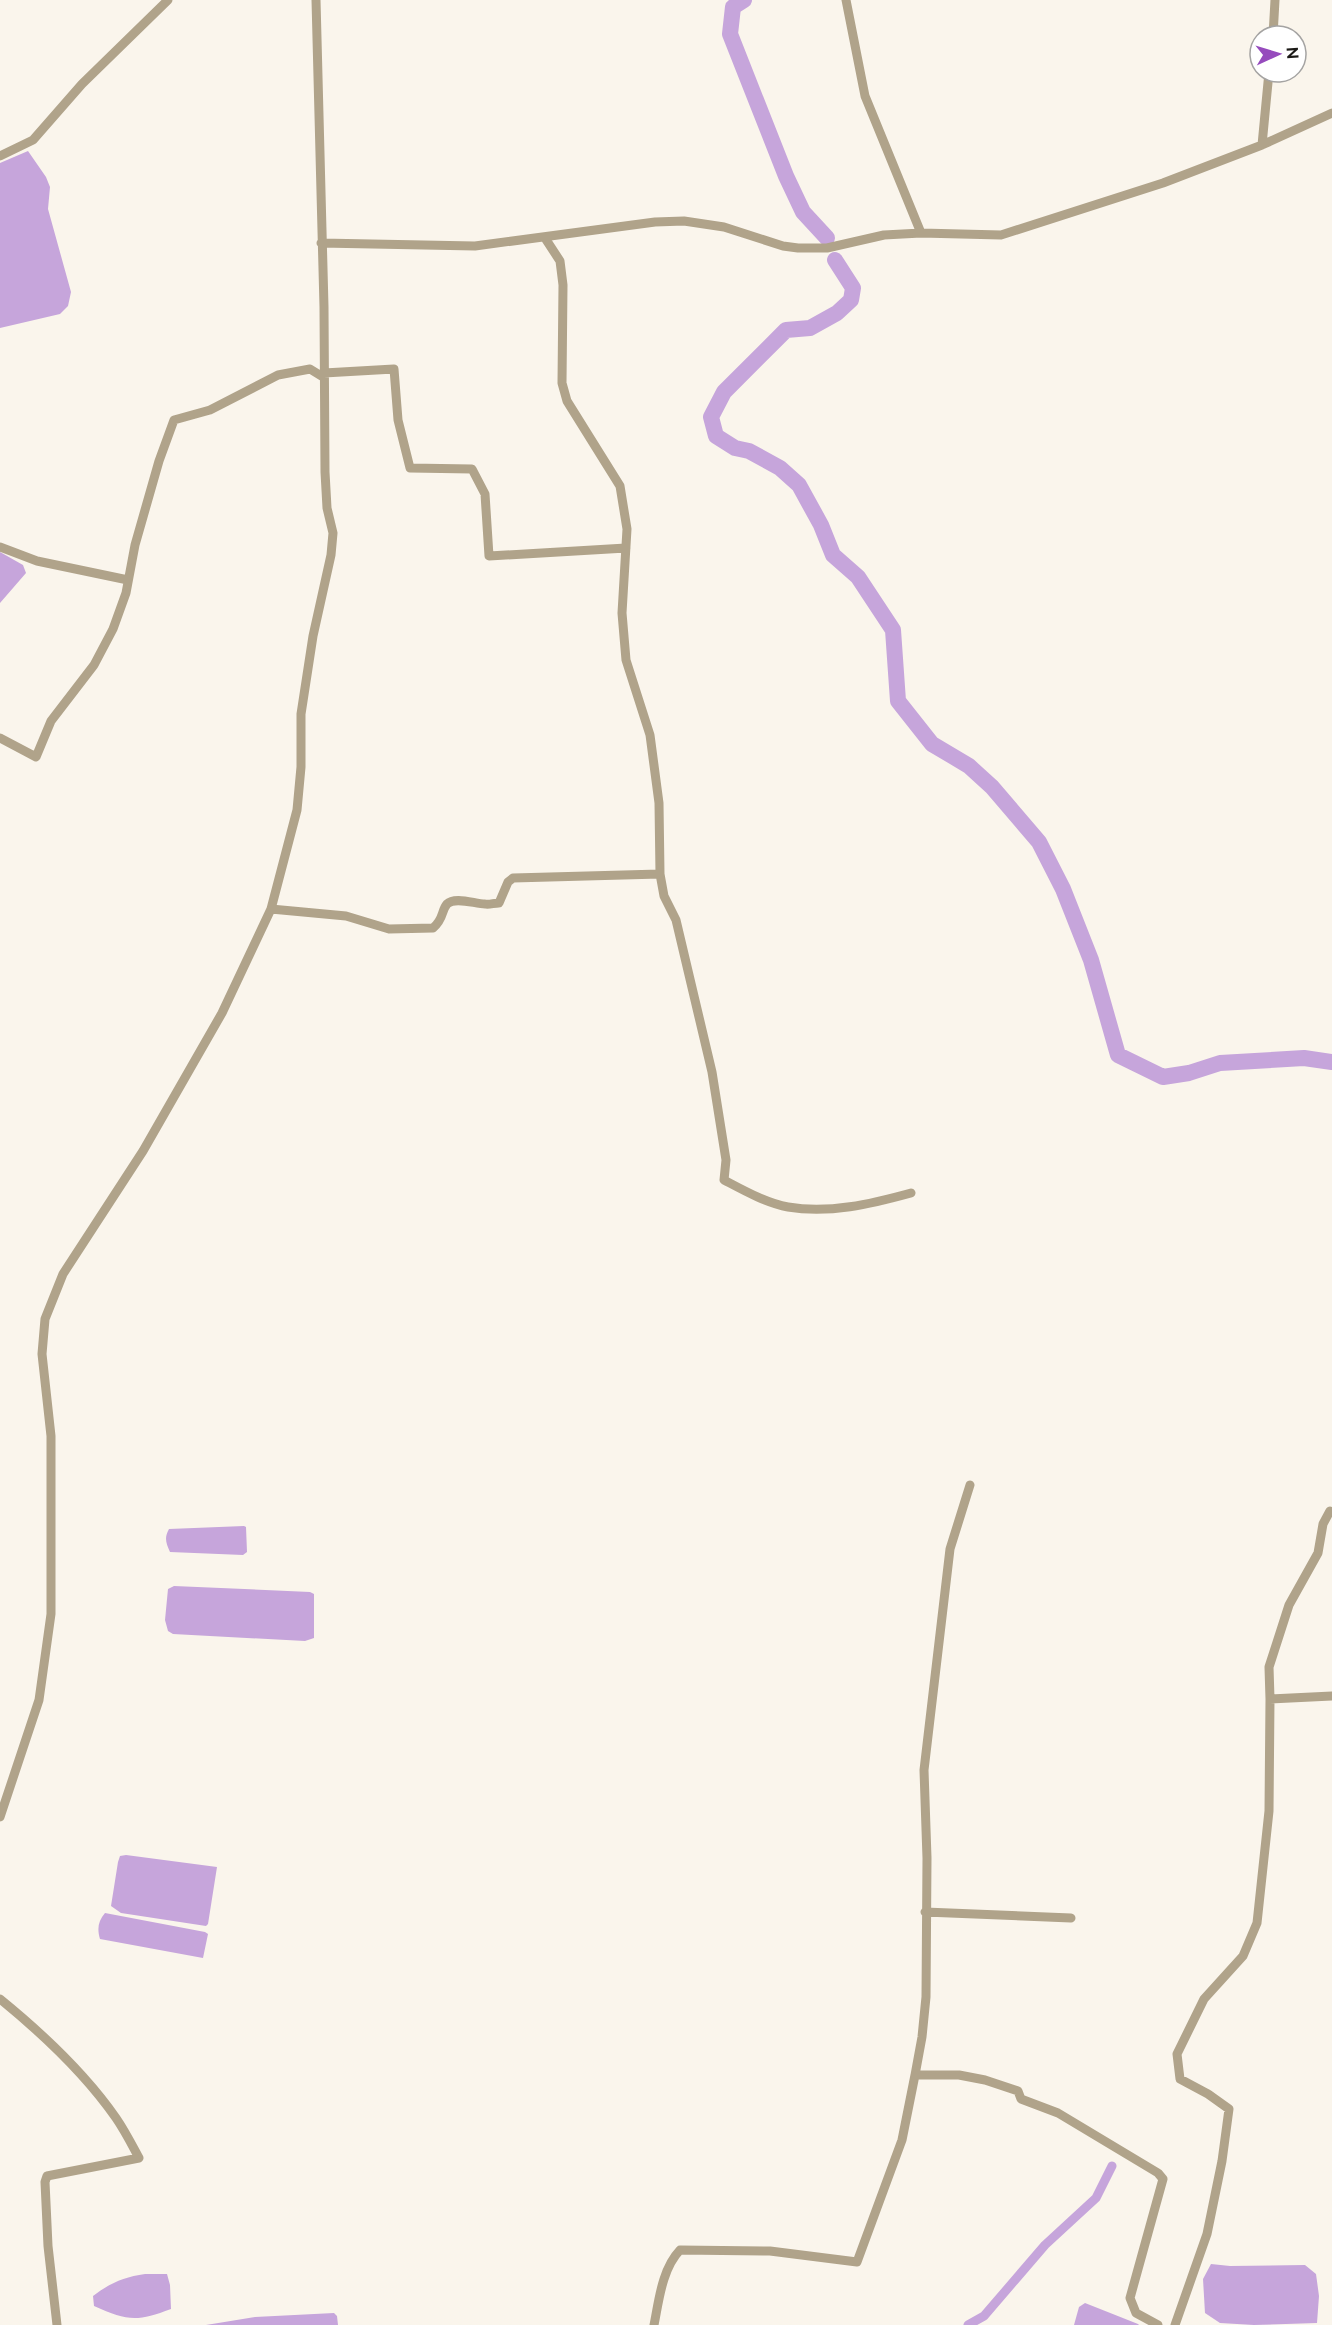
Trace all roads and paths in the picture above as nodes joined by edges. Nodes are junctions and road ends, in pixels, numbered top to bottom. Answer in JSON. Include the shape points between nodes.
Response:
{"nodes":[{"id":1,"x":168,"y":0,"type":"edge"},
{"id":2,"x":316,"y":0,"type":"edge"},
{"id":3,"x":846,"y":0,"type":"edge"},
{"id":4,"x":1275,"y":0,"type":"edge"},
{"id":5,"x":1274,"y":24,"type":"edge"},
{"id":6,"x":1268,"y":84,"type":"edge"},
{"id":7,"x":1332,"y":113,"type":"edge"},
{"id":8,"x":1262,"y":145,"type":"junction"},
{"id":9,"x":0,"y":156,"type":"edge"},
{"id":10,"x":921,"y":233,"type":"junction"},
{"id":11,"x":545,"y":238,"type":"junction"},
{"id":12,"x":321,"y":243,"type":"junction"},
{"id":13,"x":324,"y":375,"type":"junction"},
{"id":14,"x":0,"y":547,"type":"edge"},
{"id":15,"x":626,"y":548,"type":"junction"},
{"id":16,"x":128,"y":580,"type":"junction"},
{"id":17,"x":0,"y":738,"type":"edge"},
{"id":18,"x":660,"y":874,"type":"junction"},
{"id":19,"x":271,"y":909,"type":"junction"},
{"id":20,"x":910,"y":1193,"type":"dead end"},
{"id":21,"x":970,"y":1485,"type":"dead end"},
{"id":22,"x":1330,"y":1511,"type":"dead end"},
{"id":23,"x":1332,"y":1696,"type":"edge"},
{"id":24,"x":1270,"y":1699,"type":"junction"},
{"id":25,"x":0,"y":1817,"type":"edge"},
{"id":26,"x":925,"y":1912,"type":"junction"},
{"id":27,"x":1071,"y":1918,"type":"dead end"},
{"id":28,"x":0,"y":1999,"type":"edge"},
{"id":29,"x":915,"y":2075,"type":"junction"},
{"id":30,"x":57,"y":2325,"type":"edge"},
{"id":31,"x":654,"y":2325,"type":"edge"},
{"id":32,"x":1158,"y":2325,"type":"edge"},
{"id":33,"x":1175,"y":2325,"type":"edge"}],
"edges":[{"from":1,"to":9,"type":"street","via":[[82,84],[33,140]]},
{"from":2,"to":12,"type":"street"},
{"from":3,"to":10,"type":"street","via":[[865,96]]},
{"from":4,"to":5,"type":"street"},
{"from":6,"to":8,"type":"street"},
{"from":7,"to":8,"type":"street"},
{"from":8,"to":10,"type":"street","via":[[1163,183],[1000,235]]},
{"from":10,"to":11,"type":"street","via":[[884,235],[827,248],[798,248],[724,227],[684,221]]},
{"from":11,"to":12,"type":"street","via":[[475,246]]},
{"from":11,"to":15,"type":"street","via":[[560,261],[563,285],[562,383],[567,402],[620,486]]},
{"from":12,"to":13,"type":"street"},
{"from":13,"to":15,"type":"street","via":[[394,369],[398,420],[410,468],[472,469],[485,494],[489,556]]},
{"from":13,"to":16,"type":"street","via":[[310,369],[278,375],[210,410],[174,420],[153,482]]},
{"from":13,"to":19,"type":"street","via":[[331,555],[301,714],[297,810]]},
{"from":14,"to":16,"type":"street","via":[[37,561]]},
{"from":15,"to":18,"type":"street","via":[[622,631],[626,660],[650,735],[659,803]]},
{"from":16,"to":17,"type":"street","via":[[113,629],[94,665],[51,721],[36,757]]},
{"from":18,"to":19,"type":"street","via":[[513,878],[499,903],[449,902],[441,921],[433,928],[389,929],[346,916]]},
{"from":18,"to":20,"type":"street","via":[[664,896],[676,920],[712,1072],[726,1160],[724,1180],[786,1207],[809,1209],[865,1205]]},
{"from":19,"to":25,"type":"street","via":[[222,1013],[142,1151],[63,1274],[45,1319],[42,1354],[51,1436],[51,1614],[39,1700]]},
{"from":21,"to":26,"type":"street","via":[[950,1549],[924,1770]]},
{"from":22,"to":24,"type":"street","via":[[1323,1524],[1318,1553],[1289,1605],[1269,1667]]},
{"from":23,"to":24,"type":"street"},
{"from":24,"to":33,"type":"street","via":[[1269,1811],[1257,1923],[1243,1956],[1204,2000],[1177,2054],[1180,2079],[1228,2109],[1207,2234]]},
{"from":26,"to":27,"type":"street"},
{"from":26,"to":29,"type":"street","via":[[926,1997]]},
{"from":28,"to":30,"type":"street","via":[[45,2036],[80,2074],[116,2118],[139,2158],[47,2176],[48,2246]]},
{"from":29,"to":31,"type":"street","via":[[902,2140],[857,2262],[770,2251],[680,2250],[672,2259],[663,2284]]},
{"from":29,"to":32,"type":"street","via":[[975,2078],[1058,2113],[1158,2173],[1163,2179],[1130,2298],[1136,2313]]}]}
